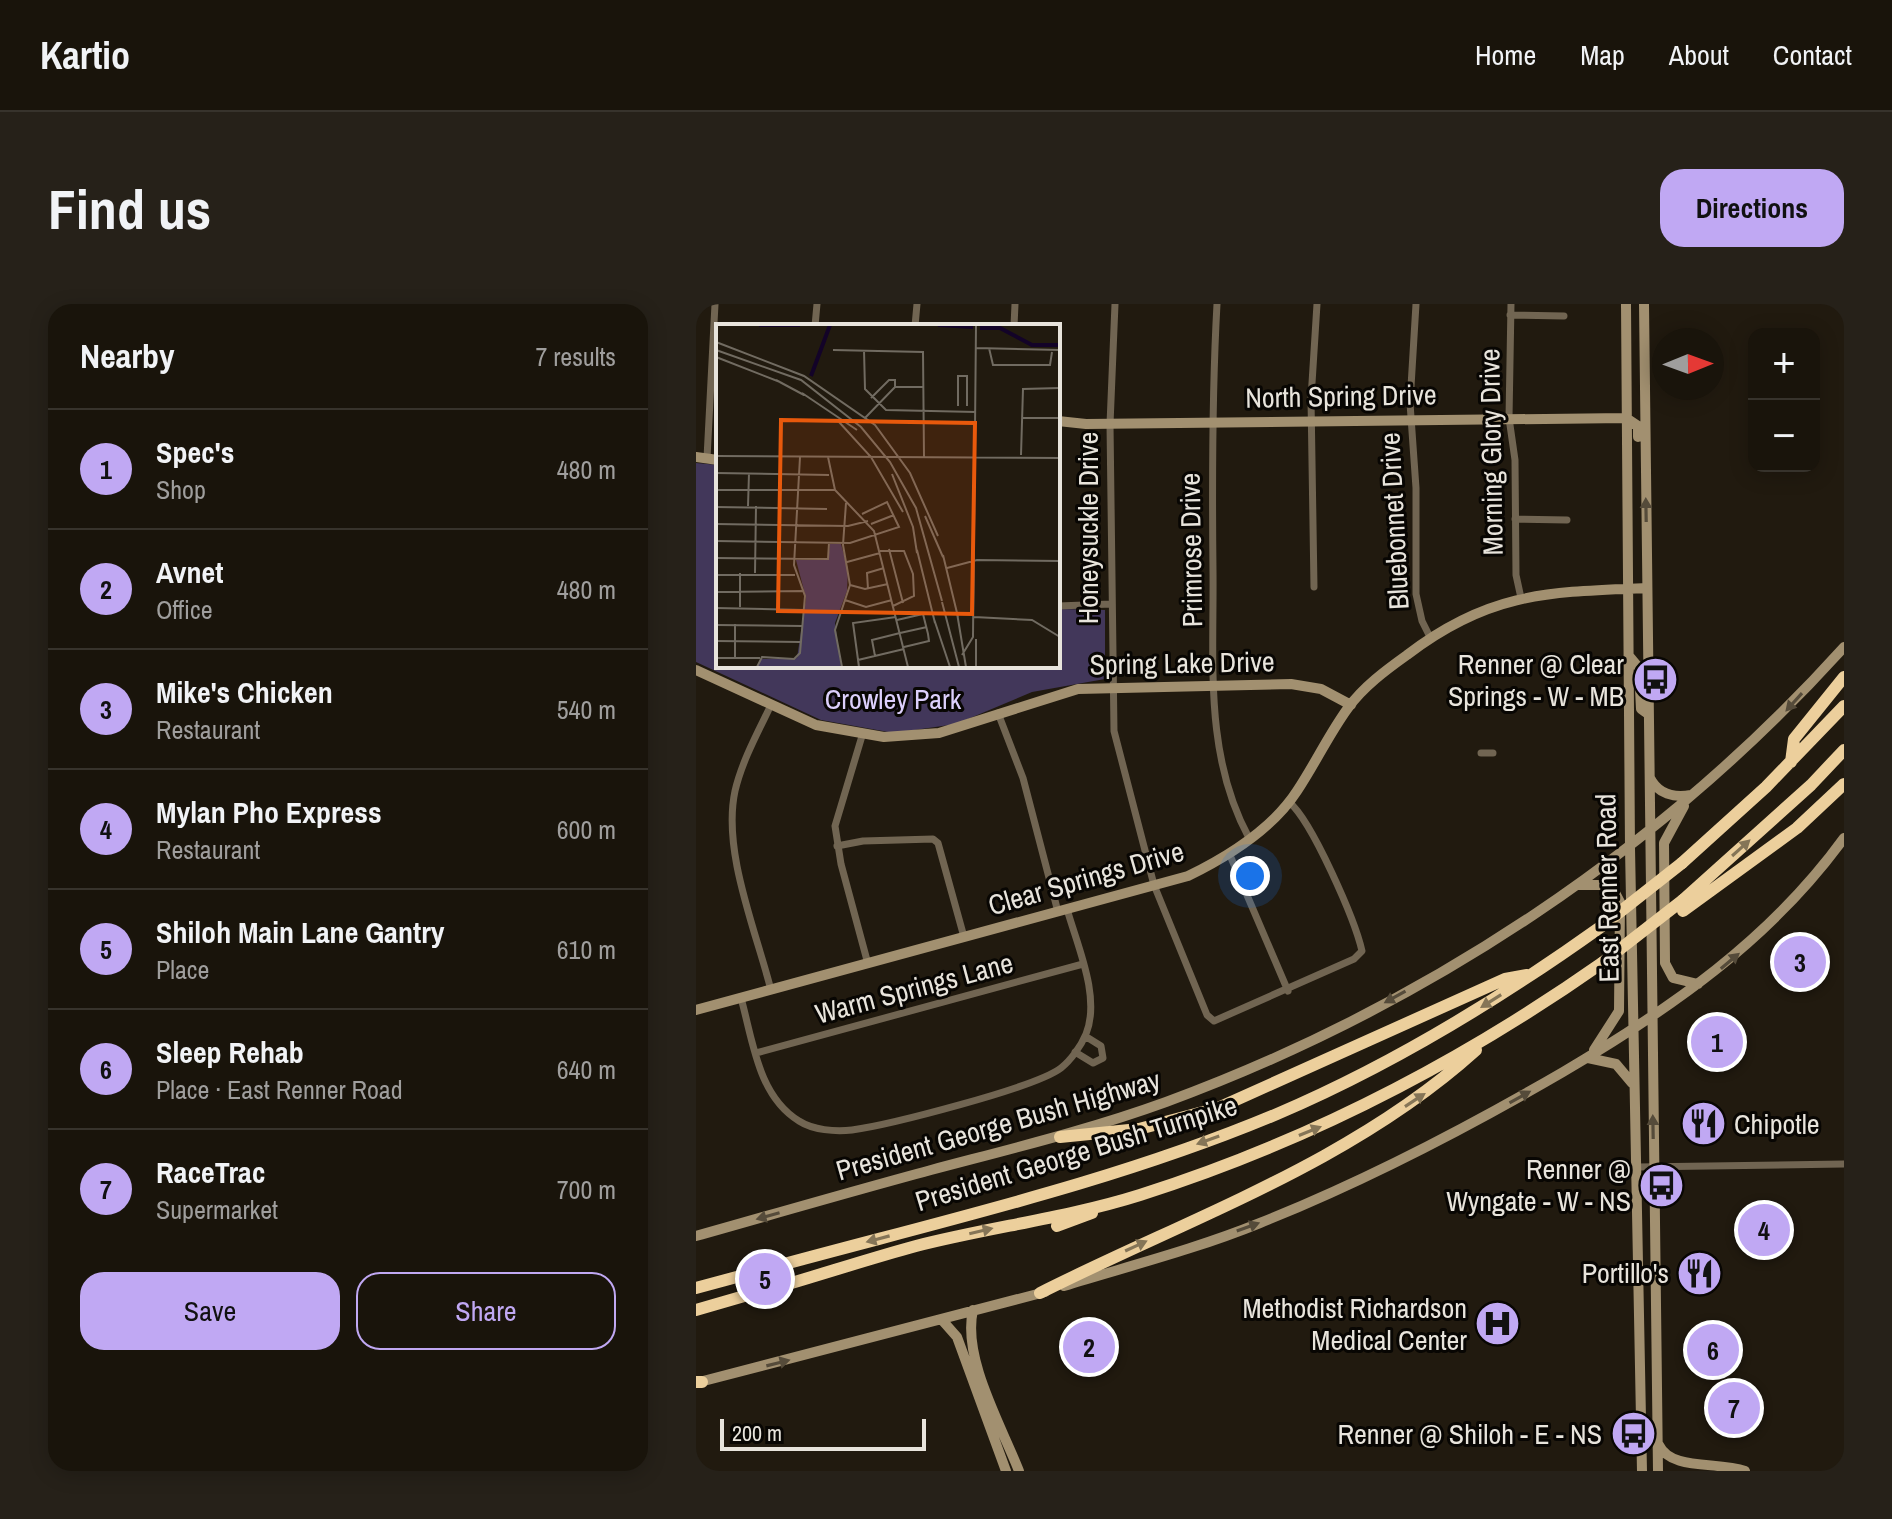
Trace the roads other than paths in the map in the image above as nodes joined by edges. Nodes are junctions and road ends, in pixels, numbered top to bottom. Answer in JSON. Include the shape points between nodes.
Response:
{"nodes":[{"id":1,"x":715,"y":304,"type":"edge"},
{"id":2,"x":817,"y":304,"type":"edge"},
{"id":3,"x":917,"y":304,"type":"edge"},
{"id":4,"x":1015,"y":304,"type":"edge"},
{"id":5,"x":1115,"y":304,"type":"edge"},
{"id":6,"x":1217,"y":304,"type":"edge"},
{"id":7,"x":1317,"y":304,"type":"edge"},
{"id":8,"x":1416,"y":304,"type":"edge"},
{"id":9,"x":1511,"y":304,"type":"edge"},
{"id":10,"x":1626,"y":304,"type":"edge"},
{"id":11,"x":1644,"y":304,"type":"edge"},
{"id":12,"x":1510,"y":315,"type":"junction"},
{"id":13,"x":1564,"y":316,"type":"dead end"},
{"id":14,"x":815,"y":324,"type":"edge"},
{"id":15,"x":915,"y":324,"type":"edge"},
{"id":16,"x":1014,"y":324,"type":"edge"},
{"id":17,"x":1644,"y":333,"type":"junction"},
{"id":18,"x":1626,"y":334,"type":"junction"},
{"id":19,"x":1645,"y":403,"type":"junction"},
{"id":20,"x":1509,"y":418,"type":"junction"},
{"id":21,"x":1626,"y":418,"type":"junction"},
{"id":22,"x":1410,"y":419,"type":"junction"},
{"id":23,"x":1311,"y":420,"type":"junction"},
{"id":24,"x":1060,"y":421,"type":"edge"},
{"id":25,"x":1212,"y":422,"type":"junction"},
{"id":26,"x":1110,"y":424,"type":"junction"},
{"id":27,"x":707,"y":459,"type":"edge"},
{"id":28,"x":1646,"y":464,"type":"junction"},
{"id":29,"x":1515,"y":519,"type":"junction"},
{"id":30,"x":1567,"y":520,"type":"dead end"},
{"id":31,"x":1314,"y":587,"type":"dead end"},
{"id":32,"x":1647,"y":588,"type":"junction"},
{"id":33,"x":1628,"y":589,"type":"junction"},
{"id":34,"x":1521,"y":598,"type":"junction"},
{"id":35,"x":1111,"y":604,"type":"junction"},
{"id":36,"x":1060,"y":606,"type":"edge"},
{"id":37,"x":1430,"y":637,"type":"junction"},
{"id":38,"x":1844,"y":647,"type":"edge"},
{"id":39,"x":1629,"y":656,"type":"junction"},
{"id":40,"x":696,"y":670,"type":"edge"},
{"id":41,"x":1844,"y":677,"type":"edge"},
{"id":42,"x":1111,"y":685,"type":"junction"},
{"id":43,"x":1213,"y":685,"type":"junction"},
{"id":44,"x":771,"y":705,"type":"junction"},
{"id":45,"x":1351,"y":705,"type":"junction"},
{"id":46,"x":1844,"y":706,"type":"edge"},
{"id":47,"x":998,"y":713,"type":"junction"},
{"id":48,"x":1648,"y":714,"type":"junction"},
{"id":49,"x":862,"y":736,"type":"junction"},
{"id":50,"x":1844,"y":750,"type":"edge"},
{"id":51,"x":1481,"y":753,"type":"dead end"},
{"id":52,"x":1493,"y":753,"type":"dead end"},
{"id":53,"x":1791,"y":762,"type":"junction"},
{"id":54,"x":1649,"y":774,"type":"junction"},
{"id":55,"x":1844,"y":784,"type":"edge"},
{"id":56,"x":1692,"y":795,"type":"junction"},
{"id":57,"x":1289,"y":802,"type":"junction"},
{"id":58,"x":1649,"y":831,"type":"junction"},
{"id":59,"x":1249,"y":838,"type":"junction"},
{"id":60,"x":1844,"y":838,"type":"edge"},
{"id":61,"x":837,"y":846,"type":"junction"},
{"id":62,"x":1630,"y":848,"type":"junction"},
{"id":63,"x":1229,"y":853,"type":"junction"},
{"id":64,"x":1154,"y":885,"type":"junction"},
{"id":65,"x":1577,"y":886,"type":"junction"},
{"id":66,"x":1683,"y":906,"type":"junction"},
{"id":67,"x":1062,"y":910,"type":"junction"},
{"id":68,"x":964,"y":937,"type":"junction"},
{"id":69,"x":868,"y":964,"type":"junction"},
{"id":70,"x":1083,"y":964,"type":"junction"},
{"id":71,"x":1534,"y":973,"type":"junction"},
{"id":72,"x":1698,"y":984,"type":"junction"},
{"id":73,"x":771,"y":990,"type":"junction"},
{"id":74,"x":1288,"y":991,"type":"junction"},
{"id":75,"x":741,"y":998,"type":"junction"},
{"id":76,"x":696,"y":1010,"type":"edge"},
{"id":77,"x":1652,"y":1015,"type":"junction"},
{"id":78,"x":1633,"y":1029,"type":"junction"},
{"id":79,"x":1492,"y":1035,"type":"junction"},
{"id":80,"x":1085,"y":1036,"type":"junction"},
{"id":81,"x":1075,"y":1052,"type":"junction"},
{"id":82,"x":756,"y":1053,"type":"junction"},
{"id":83,"x":1588,"y":1058,"type":"junction"},
{"id":84,"x":1634,"y":1088,"type":"junction"},
{"id":85,"x":1060,"y":1137,"type":"junction"},
{"id":86,"x":1844,"y":1164,"type":"edge"},
{"id":87,"x":1637,"y":1167,"type":"junction"},
{"id":88,"x":1654,"y":1167,"type":"junction"},
{"id":89,"x":1137,"y":1196,"type":"junction"},
{"id":90,"x":1057,"y":1226,"type":"dead end"},
{"id":91,"x":696,"y":1236,"type":"edge"},
{"id":92,"x":696,"y":1288,"type":"edge"},
{"id":93,"x":1639,"y":1288,"type":"junction"},
{"id":94,"x":1040,"y":1293,"type":"junction"},
{"id":95,"x":1656,"y":1305,"type":"junction"},
{"id":96,"x":696,"y":1310,"type":"edge"},
{"id":97,"x":973,"y":1310,"type":"junction"},
{"id":98,"x":942,"y":1320,"type":"junction"},
{"id":99,"x":1640,"y":1340,"type":"junction"},
{"id":100,"x":1656,"y":1353,"type":"junction"},
{"id":101,"x":698,"y":1382,"type":"edge"},
{"id":102,"x":981,"y":1389,"type":"junction"},
{"id":103,"x":1658,"y":1440,"type":"junction"},
{"id":104,"x":1006,"y":1471,"type":"edge"},
{"id":105,"x":1019,"y":1471,"type":"edge"},
{"id":106,"x":1642,"y":1471,"type":"edge"},
{"id":107,"x":1658,"y":1471,"type":"edge"},
{"id":108,"x":1745,"y":1471,"type":"edge"}],
"edges":[{"from":1,"to":27,"type":"street"},
{"from":2,"to":14,"type":"street"},
{"from":3,"to":15,"type":"street"},
{"from":4,"to":16,"type":"street"},
{"from":5,"to":26,"type":"street","name":"Honeysuckle Drive"},
{"from":6,"to":25,"type":"street","name":"Primrose Drive"},
{"from":7,"to":23,"type":"street"},
{"from":8,"to":22,"type":"street","name":"Bluebonnet Drive"},
{"from":9,"to":12,"type":"street","name":"Morning Glory Drive"},
{"from":10,"to":18,"type":"main road","name":"East Renner Road"},
{"from":11,"to":17,"type":"main road","name":"East Renner Road"},
{"from":12,"to":13,"type":"street"},
{"from":12,"to":20,"type":"street","name":"Morning Glory Drive"},
{"from":17,"to":18,"type":"main road"},
{"from":17,"to":19,"type":"main road","name":"East Renner Road"},
{"from":18,"to":21,"type":"main road","name":"East Renner Road"},
{"from":19,"to":21,"type":"main road"},
{"from":19,"to":28,"type":"main road","name":"East Renner Road"},
{"from":20,"to":21,"type":"main road","name":"North Spring Drive"},
{"from":20,"to":22,"type":"main road","name":"North Spring Drive"},
{"from":20,"to":29,"type":"street","name":"Morning Glory Drive"},
{"from":21,"to":28,"type":"main road","via":[[1638,426],[1638,452]]},
{"from":21,"to":33,"type":"main road","name":"East Renner Road"},
{"from":22,"to":23,"type":"main road","name":"North Spring Drive"},
{"from":22,"to":37,"type":"street","name":"Bluebonnet Drive","via":[[1416,594]]},
{"from":23,"to":25,"type":"main road","name":"North Spring Drive"},
{"from":23,"to":31,"type":"street"},
{"from":24,"to":26,"type":"main road","name":"North Spring Drive"},
{"from":25,"to":26,"type":"main road","name":"North Spring Drive"},
{"from":25,"to":43,"type":"street","name":"Primrose Drive"},
{"from":26,"to":35,"type":"street","name":"Honeysuckle Drive"},
{"from":32,"to":28,"type":"main road","name":"East Renner Road","one_way":true},
{"from":29,"to":30,"type":"street"},
{"from":29,"to":34,"type":"street","name":"Morning Glory Drive"},
{"from":32,"to":33,"type":"main road","name":"Clear Springs Drive"},
{"from":32,"to":48,"type":"main road","name":"East Renner Road"},
{"from":33,"to":34,"type":"main road","name":"Clear Springs Drive","via":[[1560,590]]},
{"from":33,"to":39,"type":"main road","name":"East Renner Road"},
{"from":34,"to":37,"type":"main road","name":"Clear Springs Drive","via":[[1474,612]]},
{"from":35,"to":36,"type":"street"},
{"from":35,"to":42,"type":"street","name":"Honeysuckle Drive"},
{"from":37,"to":45,"type":"main road","name":"Clear Springs Drive"},
{"from":38,"to":56,"type":"main road","name":"President George Bush Highway","one_way":true,"via":[[1774,723]]},
{"from":39,"to":48,"type":"main road","via":[[1639,668],[1641,709]]},
{"from":39,"to":62,"type":"main road","name":"East Renner Road"},
{"from":40,"to":44,"type":"main road","name":"Spring Lake Drive"},
{"from":41,"to":53,"type":"highway","via":[[1794,739]]},
{"from":42,"to":43,"type":"main road","name":"Spring Lake Drive"},
{"from":42,"to":47,"type":"main road","name":"Spring Lake Drive","via":[[1078,689]]},
{"from":42,"to":64,"type":"street","name":"Honeysuckle Drive","via":[[1116,747]]},
{"from":43,"to":45,"type":"main road","name":"Spring Lake Drive","via":[[1306,686]]},
{"from":43,"to":59,"type":"street","name":"Primrose Drive","via":[[1218,748],[1230,796]]},
{"from":44,"to":49,"type":"main road","name":"Spring Lake Drive","via":[[816,725]]},
{"from":44,"to":73,"type":"street","via":[[741,771],[732,831]]},
{"from":45,"to":57,"type":"main road","name":"Clear Springs Drive"},
{"from":46,"to":53,"type":"highway","name":"President George Bush Turnpike"},
{"from":47,"to":49,"type":"main road","name":"Spring Lake Drive","via":[[939,733]]},
{"from":47,"to":67,"type":"street"},
{"from":48,"to":54,"type":"main road","name":"East Renner Road"},
{"from":49,"to":61,"type":"street","via":[[836,815]]},
{"from":66,"to":50,"type":"highway","one_way":true},
{"from":51,"to":52,"type":"street"},
{"from":53,"to":71,"type":"highway","name":"President George Bush Turnpike","bridge":true,"via":[[1682,863]]},
{"from":54,"to":56,"type":"main road","via":[[1671,796]]},
{"from":54,"to":58,"type":"main road","name":"East Renner Road"},
{"from":55,"to":66,"type":"highway","via":[[1797,828]]},
{"from":56,"to":58,"type":"main road","name":"President George Bush Highway"},
{"from":56,"to":72,"type":"main road","via":[[1664,843],[1665,963],[1673,978]]},
{"from":57,"to":59,"type":"main road","name":"Clear Springs Drive"},
{"from":57,"to":74,"type":"street","via":[[1313,835],[1362,951]]},
{"from":58,"to":62,"type":"main road","name":"President George Bush Highway"},
{"from":58,"to":77,"type":"main road","name":"East Renner Road"},
{"from":59,"to":63,"type":"main road","name":"Clear Springs Drive"},
{"from":72,"to":60,"type":"main road","one_way":true,"via":[[1784,911]]},
{"from":61,"to":68,"type":"street","via":[[933,839]]},
{"from":61,"to":69,"type":"street"},
{"from":62,"to":65,"type":"main road","name":"President George Bush Highway"},
{"from":62,"to":78,"type":"main road","name":"East Renner Road"},
{"from":63,"to":64,"type":"main road","name":"Clear Springs Drive","via":[[1188,876]]},
{"from":63,"to":74,"type":"street"},
{"from":64,"to":67,"type":"main road","name":"Clear Springs Drive"},
{"from":64,"to":74,"type":"street","name":"Honeysuckle Drive","via":[[1214,1021]]},
{"from":65,"to":83,"type":"main road","via":[[1611,885],[1620,902],[1619,1011]]},
{"from":65,"to":85,"type":"main road","name":"President George Bush Highway","one_way":true,"via":[[1506,933],[1332,1032],[1168,1101]]},
{"from":66,"to":79,"type":"highway","name":"President George Bush Turnpike","bridge":true},
{"from":67,"to":68,"type":"main road","name":"Clear Springs Drive"},
{"from":67,"to":70,"type":"street"},
{"from":68,"to":69,"type":"main road","name":"Clear Springs Drive"},
{"from":69,"to":73,"type":"main road","name":"Clear Springs Drive"},
{"from":70,"to":80,"type":"street","via":[[1090,1001]]},
{"from":70,"to":82,"type":"street","name":"Warm Springs Lane"},
{"from":71,"to":85,"type":"highway","via":[[1505,979],[1218,1108],[1139,1129]]},
{"from":71,"to":92,"type":"highway","name":"President George Bush Turnpike","one_way":true,"via":[[1398,1053],[1252,1124],[1080,1183]]},
{"from":72,"to":77,"type":"main road"},
{"from":73,"to":75,"type":"main road","name":"Clear Springs Drive"},
{"from":75,"to":76,"type":"main road","name":"Clear Springs Drive"},
{"from":75,"to":82,"type":"street"},
{"from":77,"to":78,"type":"main road"},
{"from":88,"to":77,"type":"main road","name":"East Renner Road","one_way":true},
{"from":78,"to":83,"type":"main road"},
{"from":78,"to":84,"type":"main road","name":"East Renner Road"},
{"from":89,"to":79,"type":"highway","name":"President George Bush Turnpike","one_way":true,"via":[[1327,1124]]},
{"from":94,"to":79,"type":"highway","one_way":true,"via":[[1320,1160],[1435,1086]]},
{"from":80,"to":81,"type":"street"},
{"from":80,"to":81,"type":"street","via":[[1103,1048],[1103,1058],[1093,1063]]},
{"from":81,"to":82,"type":"street","via":[[1039,1080],[842,1130],[808,1125],[787,1113],[769,1092]]},
{"from":83,"to":84,"type":"main road","via":[[1616,1064]]},
{"from":94,"to":83,"type":"main road","one_way":true,"via":[[1189,1249],[1320,1198],[1460,1130]]},
{"from":84,"to":87,"type":"main road","name":"East Renner Road"},
{"from":85,"to":91,"type":"main road","name":"President George Bush Highway","one_way":true},
{"from":86,"to":88,"type":"street"},
{"from":87,"to":88,"type":"street"},
{"from":87,"to":93,"type":"main road","name":"East Renner Road"},
{"from":88,"to":95,"type":"main road","name":"East Renner Road"},
{"from":89,"to":90,"type":"highway"},
{"from":96,"to":89,"type":"highway","name":"President George Bush Turnpike","one_way":true,"via":[[916,1246]]},
{"from":93,"to":95,"type":"main road","via":[[1646,1302]]},
{"from":93,"to":99,"type":"main road","name":"East Renner Road"},
{"from":94,"to":97,"type":"main road"},
{"from":95,"to":100,"type":"main road","name":"East Renner Road"},
{"from":97,"to":98,"type":"main road"},
{"from":97,"to":102,"type":"main road","via":[[969,1339]]},
{"from":101,"to":98,"type":"main road","one_way":true},
{"from":98,"to":102,"type":"main road","via":[[957,1337]]},
{"from":99,"to":100,"type":"main road"},
{"from":99,"to":106,"type":"main road","name":"East Renner Road"},
{"from":100,"to":103,"type":"main road","name":"East Renner Road"},
{"from":102,"to":104,"type":"main road"},
{"from":102,"to":105,"type":"main road"},
{"from":103,"to":107,"type":"main road","name":"East Renner Road"},
{"from":103,"to":108,"type":"main road","via":[[1661,1451],[1679,1468]]}]}
